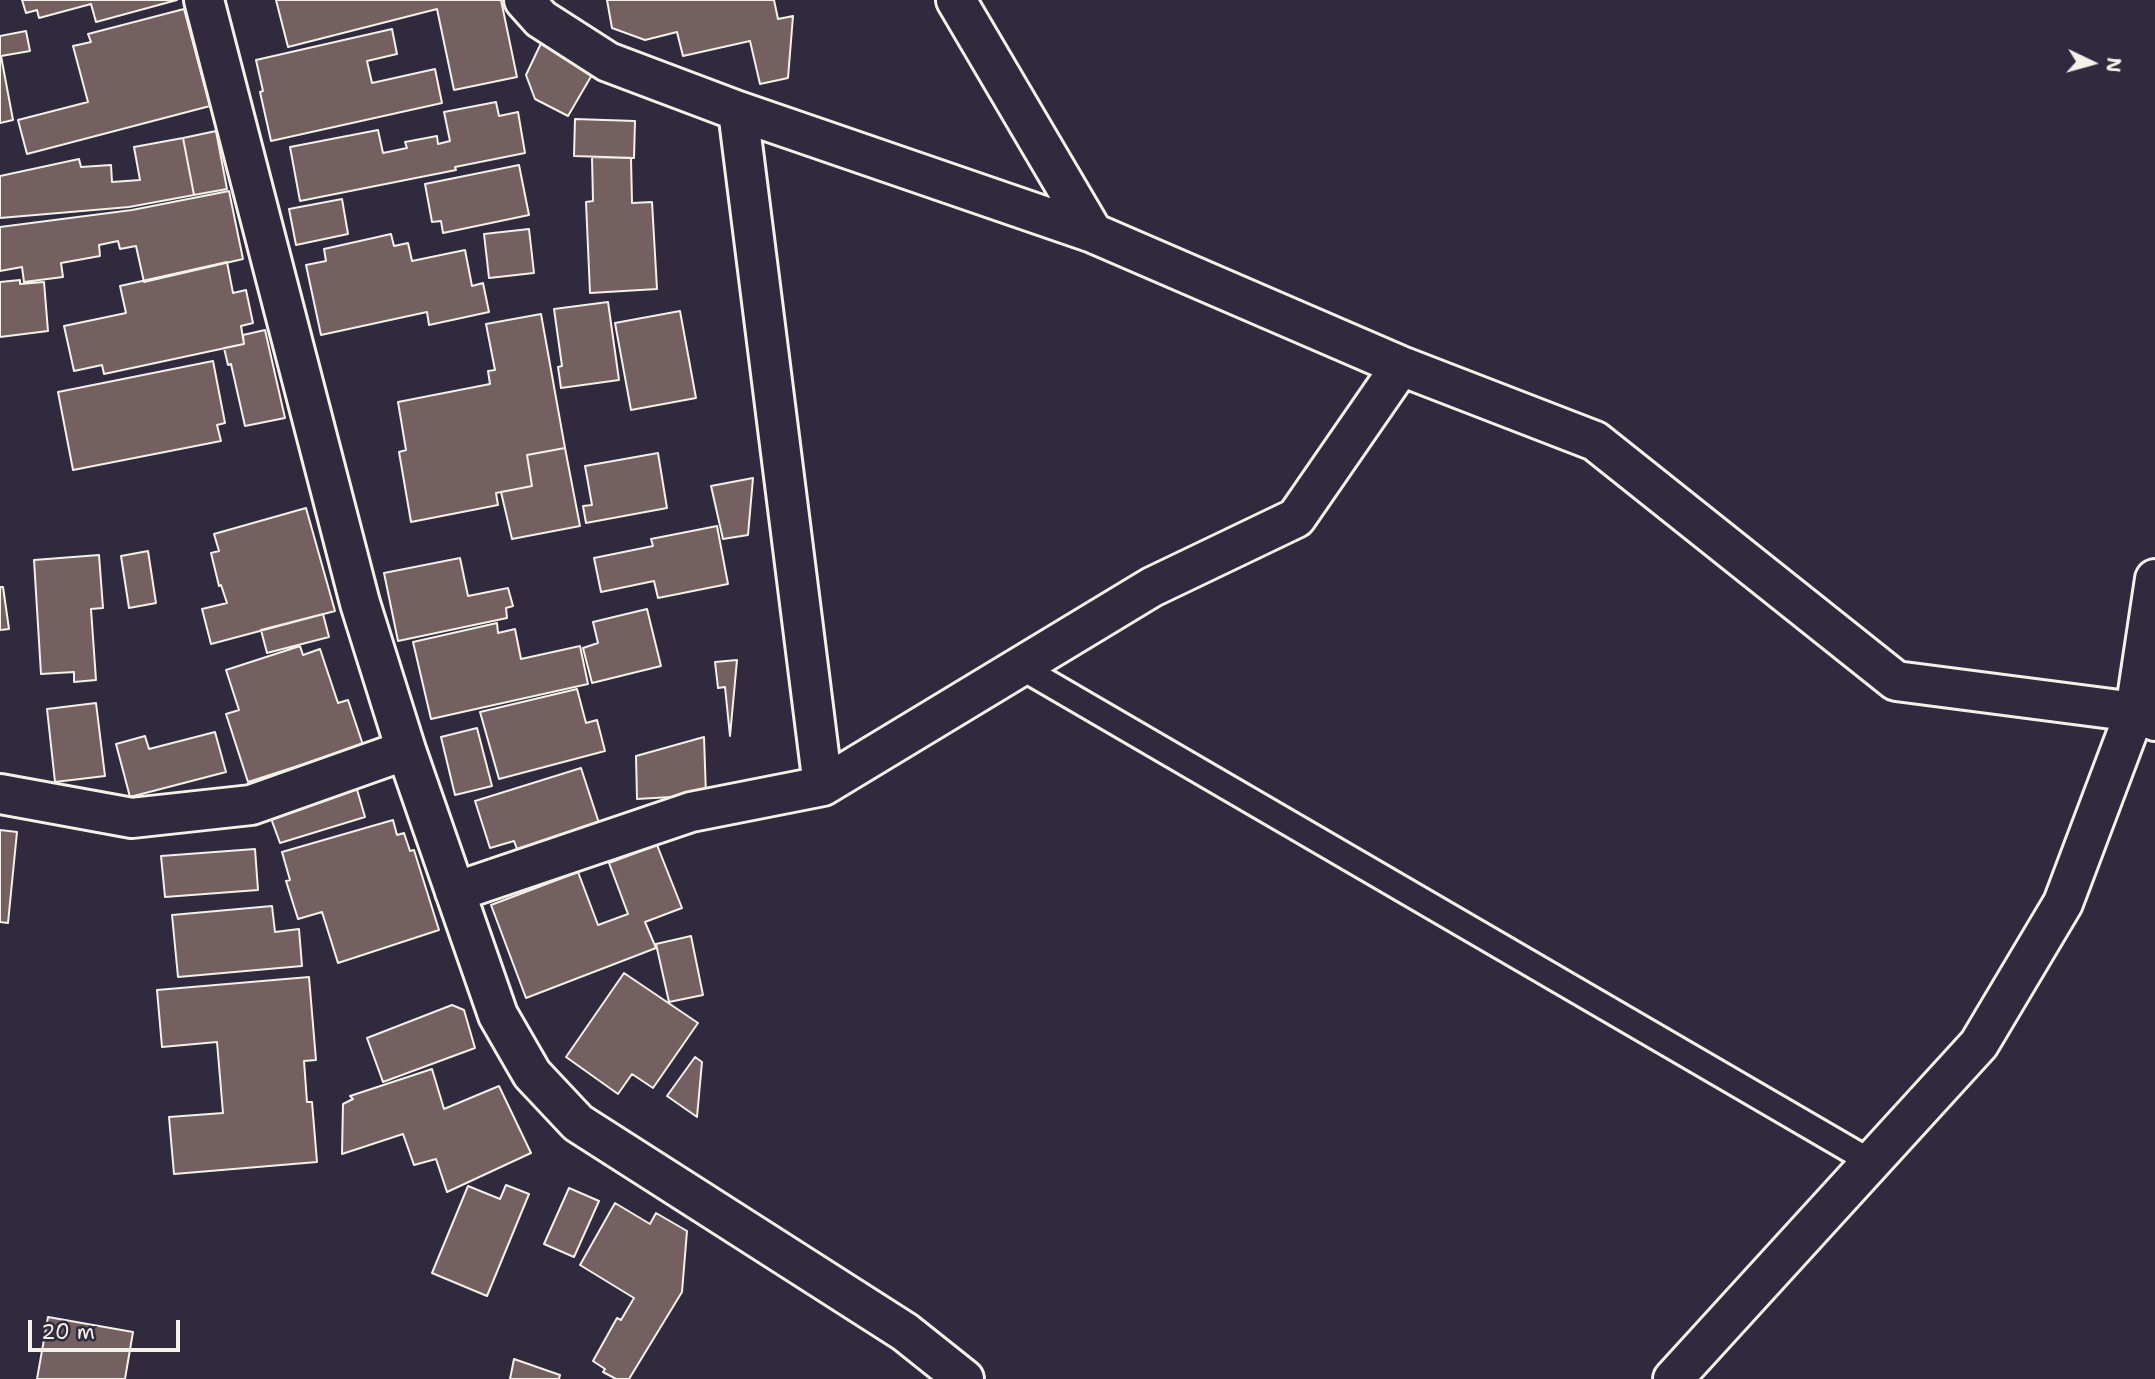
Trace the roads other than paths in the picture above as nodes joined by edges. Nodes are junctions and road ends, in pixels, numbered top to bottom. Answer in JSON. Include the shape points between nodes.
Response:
{"nodes":[{"id":1,"x":204,"y":0,"type":"edge"},
{"id":2,"x":524,"y":0,"type":"edge"},
{"id":3,"x":956,"y":0,"type":"edge"},
{"id":4,"x":738,"y":111,"type":"junction"},
{"id":5,"x":1093,"y":233,"type":"junction"},
{"id":6,"x":1401,"y":366,"type":"junction"},
{"id":7,"x":2155,"y":579,"type":"edge"},
{"id":8,"x":1021,"y":667,"type":"junction"},
{"id":9,"x":2145,"y":716,"type":"edge"},
{"id":10,"x":406,"y":750,"type":"junction"},
{"id":11,"x":823,"y":786,"type":"junction"},
{"id":12,"x":0,"y":794,"type":"edge"},
{"id":13,"x":455,"y":892,"type":"junction"},
{"id":14,"x":1871,"y":1162,"type":"junction"},
{"id":15,"x":964,"y":1379,"type":"edge"},
{"id":16,"x":1673,"y":1379,"type":"edge"}],
"edges":[{"from":1,"to":10,"type":"street","via":[[360,603]]},
{"from":2,"to":4,"type":"street","via":[[541,19],[608,62]]},
{"from":3,"to":5,"type":"street"},
{"from":4,"to":5,"type":"street"},
{"from":4,"to":11,"type":"street"},
{"from":5,"to":6,"type":"street"},
{"from":6,"to":8,"type":"street","via":[[1296,518],[1152,586]]},
{"from":6,"to":9,"type":"street","via":[[1595,441],[1896,681]]},
{"from":7,"to":9,"type":"street"},
{"from":8,"to":11,"type":"street"},
{"from":8,"to":14,"type":"lane"},
{"from":9,"to":14,"type":"street","via":[[2063,903],[1979,1044]]},
{"from":10,"to":12,"type":"street","via":[[251,805],[132,818]]},
{"from":10,"to":13,"type":"street"},
{"from":11,"to":13,"type":"street","via":[[691,812]]},
{"from":13,"to":15,"type":"street","via":[[498,1015],[532,1074],[578,1123],[905,1332]]},
{"from":14,"to":16,"type":"street"}]}
